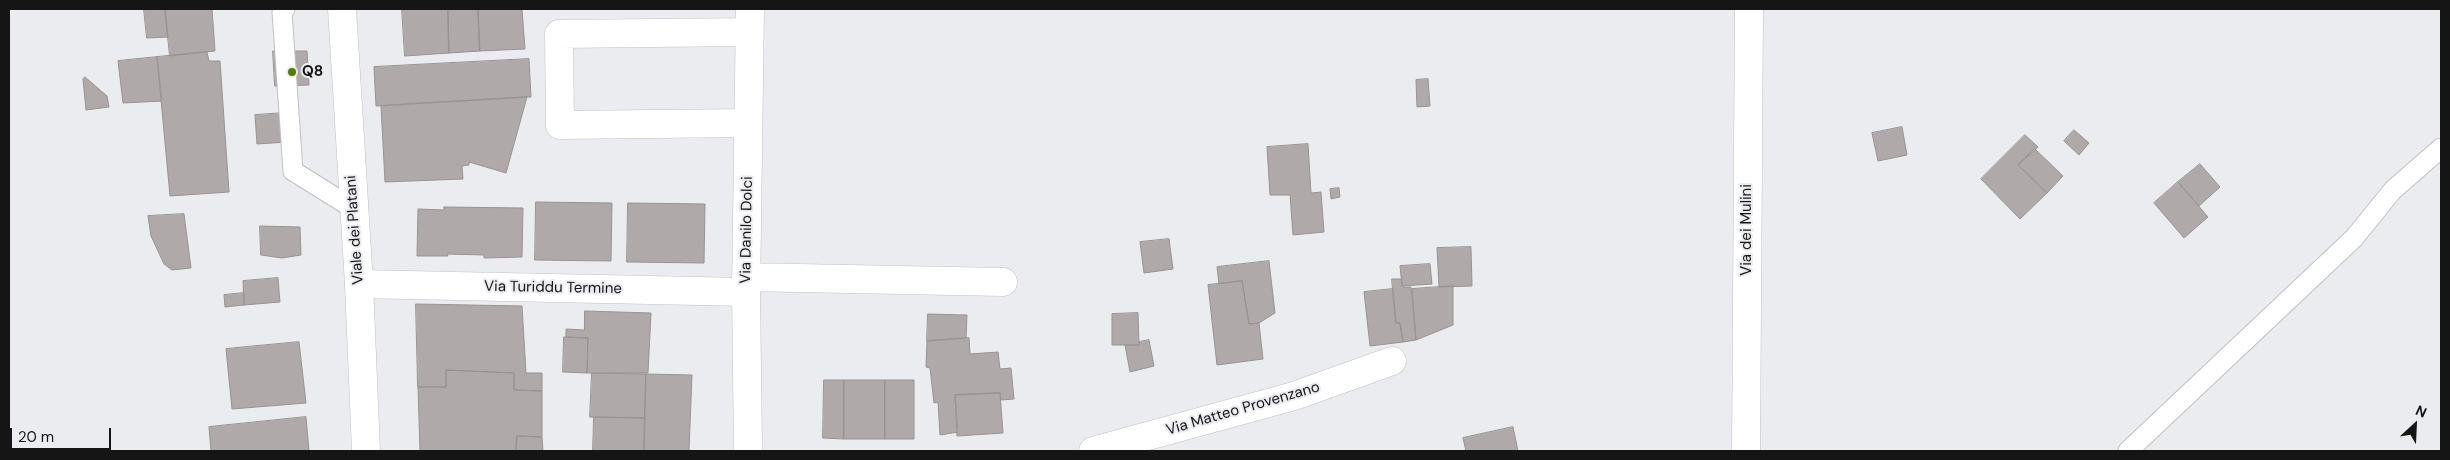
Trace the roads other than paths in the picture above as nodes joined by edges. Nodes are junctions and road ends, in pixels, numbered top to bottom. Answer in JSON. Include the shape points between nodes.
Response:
{"nodes":[{"id":1,"x":285,"y":9,"type":"edge"},
{"id":2,"x":342,"y":9,"type":"edge"},
{"id":3,"x":1749,"y":9,"type":"edge"},
{"id":4,"x":750,"y":20,"type":"edge"},
{"id":5,"x":748,"y":123,"type":"junction"},
{"id":6,"x":2441,"y":148,"type":"edge"},
{"id":7,"x":354,"y":209,"type":"junction"},
{"id":8,"x":1003,"y":282,"type":"dead end"},
{"id":9,"x":359,"y":284,"type":"junction"},
{"id":10,"x":746,"y":284,"type":"junction"},
{"id":11,"x":1392,"y":361,"type":"dead end"},
{"id":12,"x":366,"y":451,"type":"edge"},
{"id":13,"x":748,"y":451,"type":"edge"},
{"id":14,"x":1093,"y":451,"type":"edge"},
{"id":15,"x":1746,"y":451,"type":"edge"},
{"id":16,"x":2128,"y":451,"type":"edge"}],
"edges":[{"from":1,"to":7,"type":"lane","via":[[282,12],[293,171]]},
{"from":2,"to":7,"type":"street","name":"Viale dei Platani"},
{"from":3,"to":15,"type":"street","name":"Via dei Mulini"},
{"from":4,"to":5,"type":"street","name":"Via Danilo Dolci"},
{"from":4,"to":5,"type":"street","via":[[559,34],[560,125]]},
{"from":5,"to":10,"type":"street","name":"Via Danilo Dolci"},
{"from":6,"to":16,"type":"lane","via":[[2393,190],[2354,238]]},
{"from":7,"to":9,"type":"street","name":"Viale dei Platani"},
{"from":8,"to":10,"type":"street","name":"Via Turiddu Termine"},
{"from":9,"to":10,"type":"street","name":"Via Turiddu Termine"},
{"from":9,"to":12,"type":"street","name":"Viale dei Platani"},
{"from":10,"to":13,"type":"street","name":"Via Danilo Dolci"},
{"from":11,"to":14,"type":"street","name":"Via Matteo Provenzano","via":[[1294,396]]}]}
